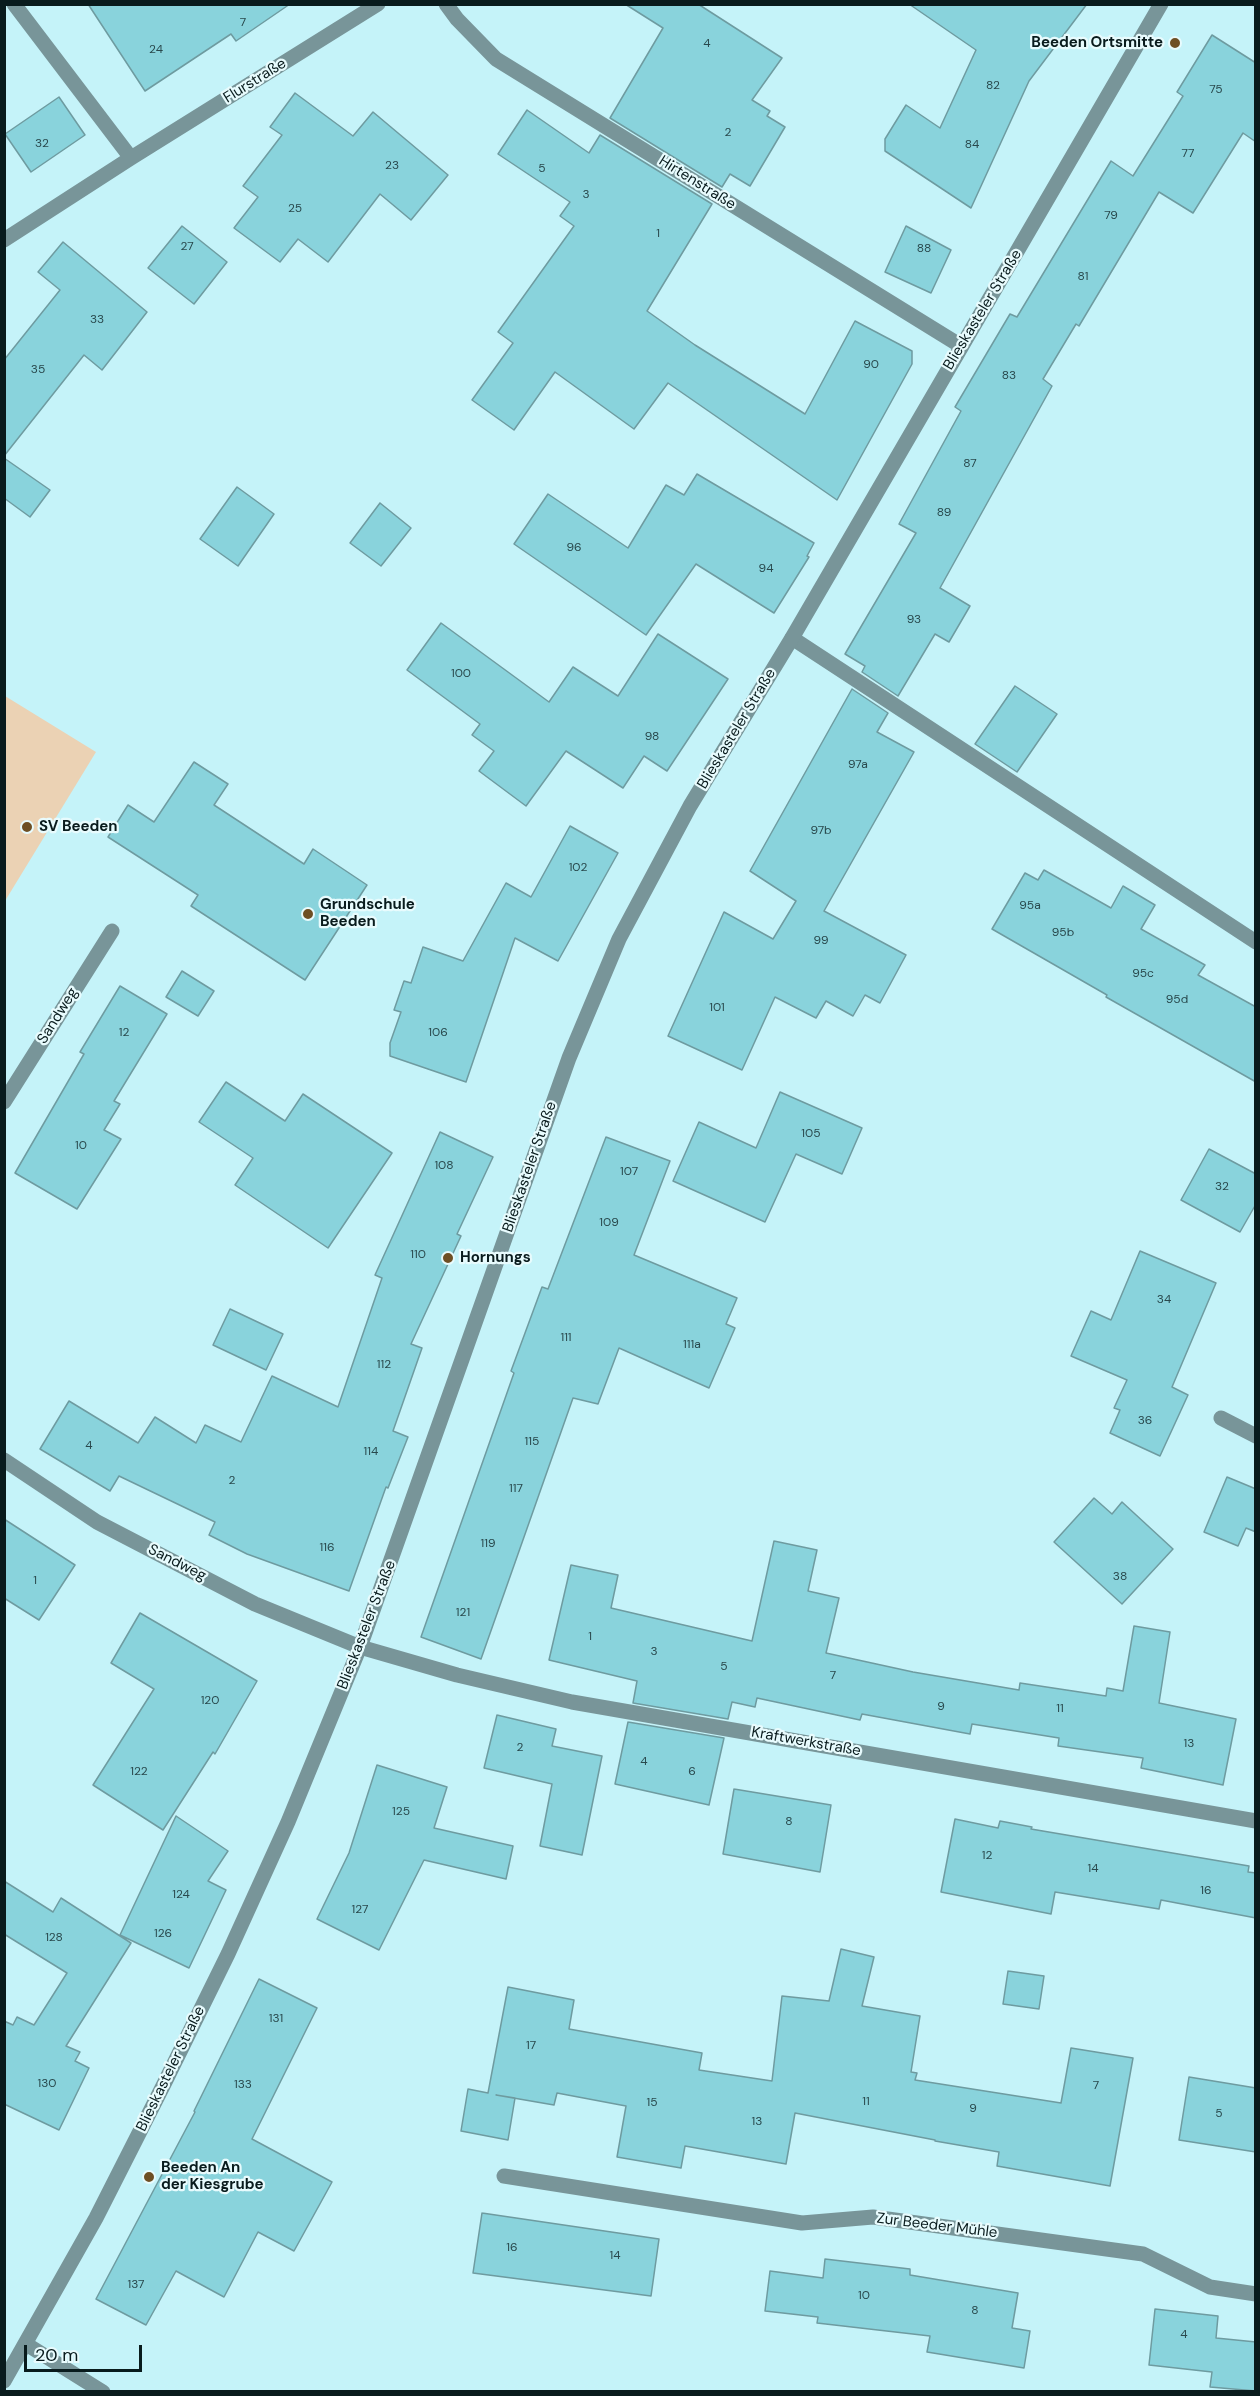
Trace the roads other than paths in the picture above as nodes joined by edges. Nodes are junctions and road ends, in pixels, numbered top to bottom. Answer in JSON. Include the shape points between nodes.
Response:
{"nodes":[{"id":1,"x":14,"y":4,"type":"edge"},
{"id":2,"x":446,"y":4,"type":"edge"},
{"id":3,"x":1161,"y":4,"type":"edge"},
{"id":4,"x":368,"y":7,"type":"edge"},
{"id":5,"x":131,"y":158,"type":"junction"},
{"id":6,"x":4,"y":240,"type":"edge"},
{"id":7,"x":961,"y":346,"type":"junction"},
{"id":8,"x":792,"y":638,"type":"junction"},
{"id":9,"x":112,"y":931,"type":"dead end"},
{"id":10,"x":1256,"y":942,"type":"edge"},
{"id":11,"x":4,"y":1102,"type":"edge"},
{"id":12,"x":1221,"y":1418,"type":"dead end"},
{"id":13,"x":1256,"y":1436,"type":"edge"},
{"id":14,"x":4,"y":1460,"type":"edge"},
{"id":15,"x":360,"y":1647,"type":"junction"},
{"id":16,"x":1256,"y":1821,"type":"edge"},
{"id":17,"x":504,"y":2176,"type":"dead end"},
{"id":18,"x":1256,"y":2294,"type":"edge"},
{"id":19,"x":26,"y":2344,"type":"junction"},
{"id":20,"x":4,"y":2381,"type":"edge"},
{"id":21,"x":103,"y":2391,"type":"edge"}],
"edges":[{"from":1,"to":5,"type":"street"},
{"from":2,"to":7,"type":"street","name":"Hirtenstraße","via":[[496,59]]},
{"from":3,"to":7,"type":"street","name":"Blieskasteler Straße"},
{"from":4,"to":5,"type":"street","name":"Flurstraße"},
{"from":5,"to":6,"type":"street","name":"Flurstraße"},
{"from":7,"to":8,"type":"street","name":"Blieskasteler Straße"},
{"from":8,"to":10,"type":"street"},
{"from":8,"to":15,"type":"street","name":"Blieskasteler Straße","via":[[690,806],[619,939],[569,1058]]},
{"from":9,"to":11,"type":"street","name":"Sandweg"},
{"from":12,"to":13,"type":"street"},
{"from":14,"to":15,"type":"street","name":"Sandweg","via":[[97,1522],[255,1604]]},
{"from":15,"to":16,"type":"street","name":"Kraftwerkstraße","via":[[572,1702]]},
{"from":15,"to":19,"type":"street","name":"Blieskasteler Straße","via":[[228,1954],[96,2218]]},
{"from":17,"to":18,"type":"street","name":"Zur Beeder Mühle","via":[[802,2223],[873,2217],[1143,2254],[1210,2287]]},
{"from":19,"to":20,"type":"street","name":"Blieskasteler Straße"},
{"from":19,"to":21,"type":"street"}]}
